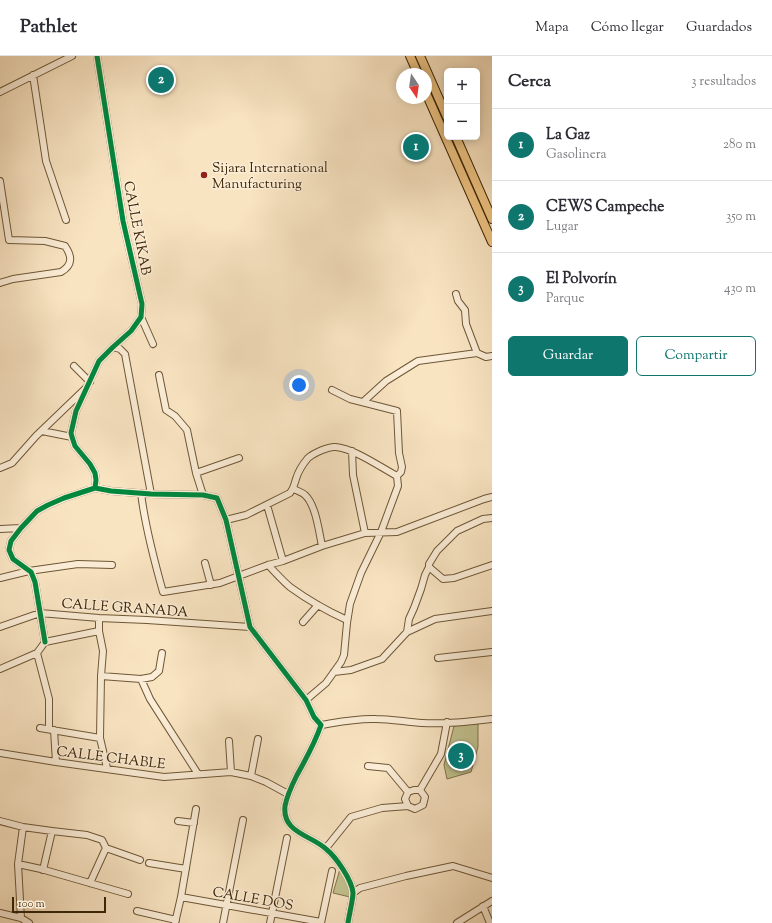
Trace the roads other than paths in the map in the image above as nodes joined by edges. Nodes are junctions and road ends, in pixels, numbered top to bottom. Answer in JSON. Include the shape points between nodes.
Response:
{"nodes":[{"id":1,"x":72,"y":56,"type":"edge"},
{"id":2,"x":97,"y":56,"type":"edge"},
{"id":3,"x":410,"y":56,"type":"edge"},
{"id":4,"x":420,"y":56,"type":"edge"},
{"id":5,"x":415,"y":68,"type":"edge"},
{"id":6,"x":33,"y":75,"type":"junction"},
{"id":7,"x":0,"y":92,"type":"edge"},
{"id":8,"x":431,"y":104,"type":"edge"},
{"id":9,"x":444,"y":110,"type":"edge"},
{"id":10,"x":457,"y":140,"type":"edge"},
{"id":11,"x":465,"y":157,"type":"junction"},
{"id":12,"x":456,"y":161,"type":"junction"},
{"id":13,"x":0,"y":181,"type":"edge"},
{"id":14,"x":486,"y":206,"type":"junction"},
{"id":15,"x":478,"y":209,"type":"junction"},
{"id":16,"x":492,"y":219,"type":"edge"},
{"id":17,"x":66,"y":220,"type":"dead end"},
{"id":18,"x":492,"y":242,"type":"edge"},
{"id":19,"x":0,"y":283,"type":"edge"},
{"id":20,"x":456,"y":294,"type":"dead end"},
{"id":21,"x":141,"y":317,"type":"junction"},
{"id":22,"x":153,"y":344,"type":"dead end"},
{"id":23,"x":113,"y":347,"type":"junction"},
{"id":24,"x":477,"y":353,"type":"junction"},
{"id":25,"x":492,"y":356,"type":"edge"},
{"id":26,"x":74,"y":366,"type":"dead end"},
{"id":27,"x":159,"y":375,"type":"dead end"},
{"id":28,"x":89,"y":384,"type":"junction"},
{"id":29,"x":332,"y":390,"type":"dead end"},
{"id":30,"x":363,"y":402,"type":"junction"},
{"id":31,"x":42,"y":431,"type":"junction"},
{"id":32,"x":72,"y":438,"type":"junction"},
{"id":33,"x":352,"y":451,"type":"junction"},
{"id":34,"x":239,"y":458,"type":"dead end"},
{"id":35,"x":0,"y":468,"type":"edge"},
{"id":36,"x":196,"y":473,"type":"junction"},
{"id":37,"x":397,"y":476,"type":"junction"},
{"id":38,"x":95,"y":488,"type":"junction"},
{"id":39,"x":294,"y":488,"type":"junction"},
{"id":40,"x":141,"y":493,"type":"junction"},
{"id":41,"x":151,"y":494,"type":"junction"},
{"id":42,"x":203,"y":495,"type":"junction"},
{"id":43,"x":492,"y":497,"type":"edge"},
{"id":44,"x":267,"y":505,"type":"junction"},
{"id":45,"x":492,"y":518,"type":"edge"},
{"id":46,"x":226,"y":520,"type":"junction"},
{"id":47,"x":21,"y":528,"type":"junction"},
{"id":48,"x":0,"y":529,"type":"edge"},
{"id":49,"x":381,"y":532,"type":"junction"},
{"id":50,"x":365,"y":533,"type":"junction"},
{"id":51,"x":322,"y":546,"type":"junction"},
{"id":52,"x":283,"y":561,"type":"junction"},
{"id":53,"x":205,"y":563,"type":"dead end"},
{"id":54,"x":112,"y":565,"type":"dead end"},
{"id":55,"x":268,"y":565,"type":"junction"},
{"id":56,"x":492,"y":565,"type":"edge"},
{"id":57,"x":429,"y":567,"type":"junction"},
{"id":58,"x":29,"y":571,"type":"junction"},
{"id":59,"x":239,"y":576,"type":"junction"},
{"id":60,"x":0,"y":578,"type":"edge"},
{"id":61,"x":211,"y":584,"type":"junction"},
{"id":62,"x":318,"y":605,"type":"junction"},
{"id":63,"x":492,"y":611,"type":"edge"},
{"id":64,"x":40,"y":613,"type":"junction"},
{"id":65,"x":99,"y":618,"type":"junction"},
{"id":66,"x":347,"y":620,"type":"junction"},
{"id":67,"x":303,"y":622,"type":"dead end"},
{"id":68,"x":0,"y":627,"type":"edge"},
{"id":69,"x":250,"y":628,"type":"junction"},
{"id":70,"x":99,"y":631,"type":"junction"},
{"id":71,"x":407,"y":632,"type":"junction"},
{"id":72,"x":45,"y":642,"type":"junction"},
{"id":73,"x":492,"y":652,"type":"edge"},
{"id":74,"x":37,"y":653,"type":"junction"},
{"id":75,"x":162,"y":653,"type":"dead end"},
{"id":76,"x":438,"y":658,"type":"dead end"},
{"id":77,"x":0,"y":669,"type":"edge"},
{"id":78,"x":334,"y":672,"type":"junction"},
{"id":79,"x":102,"y":676,"type":"junction"},
{"id":80,"x":141,"y":679,"type":"junction"},
{"id":81,"x":306,"y":700,"type":"junction"},
{"id":82,"x":492,"y":719,"type":"edge"},
{"id":83,"x":447,"y":722,"type":"junction"},
{"id":84,"x":321,"y":725,"type":"junction"},
{"id":85,"x":40,"y":728,"type":"dead end"},
{"id":86,"x":52,"y":730,"type":"junction"},
{"id":87,"x":100,"y":738,"type":"junction"},
{"id":88,"x":258,"y":739,"type":"dead end"},
{"id":89,"x":229,"y":741,"type":"dead end"},
{"id":90,"x":0,"y":753,"type":"edge"},
{"id":91,"x":56,"y":762,"type":"junction"},
{"id":92,"x":368,"y":766,"type":"dead end"},
{"id":93,"x":107,"y":768,"type":"junction"},
{"id":94,"x":231,"y":772,"type":"junction"},
{"id":95,"x":198,"y":774,"type":"junction"},
{"id":96,"x":251,"y":776,"type":"junction"},
{"id":97,"x":420,"y":790,"type":"junction"},
{"id":98,"x":408,"y":792,"type":"junction"},
{"id":99,"x":288,"y":794,"type":"junction"},
{"id":100,"x":408,"y":806,"type":"junction"},
{"id":101,"x":196,"y":809,"type":"dead end"},
{"id":102,"x":243,"y":820,"type":"dead end"},
{"id":103,"x":0,"y":821,"type":"edge"},
{"id":104,"x":178,"y":821,"type":"dead end"},
{"id":105,"x":194,"y":823,"type":"junction"},
{"id":106,"x":22,"y":827,"type":"junction"},
{"id":107,"x":52,"y":831,"type":"junction"},
{"id":108,"x":287,"y":838,"type":"dead end"},
{"id":109,"x":106,"y":848,"type":"junction"},
{"id":110,"x":326,"y":848,"type":"junction"},
{"id":111,"x":140,"y":860,"type":"dead end"},
{"id":112,"x":150,"y":863,"type":"dead end"},
{"id":113,"x":18,"y":864,"type":"junction"},
{"id":114,"x":186,"y":869,"type":"junction"},
{"id":115,"x":43,"y":870,"type":"junction"},
{"id":116,"x":332,"y":871,"type":"dead end"},
{"id":117,"x":492,"y":878,"type":"edge"},
{"id":118,"x":90,"y":883,"type":"junction"},
{"id":119,"x":353,"y":893,"type":"junction"},
{"id":120,"x":128,"y":894,"type":"dead end"},
{"id":121,"x":181,"y":897,"type":"junction"},
{"id":122,"x":492,"y":900,"type":"edge"},
{"id":123,"x":226,"y":905,"type":"junction"},
{"id":124,"x":483,"y":906,"type":"junction"},
{"id":125,"x":137,"y":911,"type":"dead end"},
{"id":126,"x":0,"y":913,"type":"edge"},
{"id":127,"x":272,"y":913,"type":"junction"},
{"id":128,"x":21,"y":918,"type":"junction"},
{"id":129,"x":176,"y":921,"type":"edge"},
{"id":130,"x":321,"y":922,"type":"edge"},
{"id":131,"x":29,"y":923,"type":"edge"},
{"id":132,"x":223,"y":923,"type":"edge"},
{"id":133,"x":270,"y":923,"type":"edge"},
{"id":134,"x":348,"y":923,"type":"edge"},
{"id":135,"x":457,"y":923,"type":"edge"},
{"id":136,"x":490,"y":923,"type":"edge"}],
"edges":[{"from":1,"to":6,"type":"street"},
{"from":2,"to":21,"type":"street","name":"CALLE KIKAB","via":[[123,221],[142,304]]},
{"from":3,"to":5,"type":"main road"},
{"from":4,"to":9,"type":"main road"},
{"from":6,"to":7,"type":"street"},
{"from":6,"to":17,"type":"street","via":[[46,161]]},
{"from":8,"to":12,"type":"main road"},
{"from":10,"to":11,"type":"main road"},
{"from":11,"to":12,"type":"street"},
{"from":11,"to":14,"type":"main road"},
{"from":12,"to":15,"type":"main road"},
{"from":13,"to":19,"type":"street","via":[[9,240],[45,241],[65,246],[70,254],[70,264],[61,272]]},
{"from":14,"to":15,"type":"street"},
{"from":14,"to":16,"type":"main road"},
{"from":15,"to":18,"type":"main road"},
{"from":20,"to":24,"type":"street","via":[[465,310],[466,324]]},
{"from":21,"to":22,"type":"street"},
{"from":21,"to":23,"type":"street","via":[[131,331]]},
{"from":23,"to":28,"type":"street","via":[[99,361]]},
{"from":23,"to":41,"type":"street","via":[[125,354]]},
{"from":24,"to":25,"type":"street","via":[[486,357]]},
{"from":24,"to":30,"type":"street","via":[[418,361],[386,381]]},
{"from":26,"to":28,"type":"street"},
{"from":27,"to":36,"type":"street","via":[[166,410],[188,430]]},
{"from":28,"to":31,"type":"street"},
{"from":28,"to":32,"type":"street","via":[[76,412]]},
{"from":29,"to":30,"type":"street"},
{"from":30,"to":37,"type":"street","via":[[397,411],[402,466]]},
{"from":31,"to":32,"type":"street"},
{"from":31,"to":35,"type":"street","via":[[12,463]]},
{"from":32,"to":38,"type":"street","via":[[95,473]]},
{"from":33,"to":37,"type":"street"},
{"from":33,"to":39,"type":"street","via":[[335,447],[322,450],[309,458],[296,479]]},
{"from":33,"to":50,"type":"street","via":[[353,474]]},
{"from":34,"to":36,"type":"street"},
{"from":36,"to":42,"type":"street"},
{"from":37,"to":49,"type":"street","via":[[398,486]]},
{"from":38,"to":40,"type":"street"},
{"from":38,"to":47,"type":"street","via":[[48,504],[37,511]]},
{"from":39,"to":44,"type":"street","via":[[290,493]]},
{"from":39,"to":51,"type":"street","via":[[310,501]]},
{"from":40,"to":41,"type":"street"},
{"from":40,"to":61,"type":"street","via":[[163,592]]},
{"from":41,"to":42,"type":"street"},
{"from":42,"to":46,"type":"street","via":[[217,498]]},
{"from":43,"to":49,"type":"street","via":[[398,532]]},
{"from":44,"to":46,"type":"street","via":[[246,515]]},
{"from":44,"to":52,"type":"street"},
{"from":45,"to":57,"type":"street","via":[[483,519],[457,531],[437,551]]},
{"from":46,"to":59,"type":"street"},
{"from":47,"to":48,"type":"street"},
{"from":47,"to":58,"type":"street","via":[[8,550],[13,559]]},
{"from":49,"to":50,"type":"street"},
{"from":49,"to":66,"type":"street","via":[[361,573]]},
{"from":50,"to":51,"type":"street"},
{"from":51,"to":52,"type":"street"},
{"from":52,"to":55,"type":"street"},
{"from":53,"to":61,"type":"street"},
{"from":54,"to":58,"type":"street","via":[[78,564]]},
{"from":55,"to":59,"type":"street"},
{"from":55,"to":62,"type":"street","via":[[289,586]]},
{"from":56,"to":57,"type":"street","via":[[454,578],[443,579]]},
{"from":57,"to":71,"type":"street","via":[[409,619]]},
{"from":58,"to":60,"type":"street"},
{"from":58,"to":64,"type":"street","via":[[35,582]]},
{"from":59,"to":61,"type":"street"},
{"from":59,"to":69,"type":"street"},
{"from":62,"to":66,"type":"street"},
{"from":62,"to":67,"type":"street"},
{"from":63,"to":71,"type":"street","via":[[435,619]]},
{"from":64,"to":65,"type":"street","name":"CALLE GRANADA"},
{"from":64,"to":68,"type":"street","name":"CALLE GRANADA"},
{"from":64,"to":72,"type":"street"},
{"from":65,"to":69,"type":"street","name":"CALLE GRANADA"},
{"from":65,"to":70,"type":"street"},
{"from":66,"to":78,"type":"street","via":[[344,655]]},
{"from":69,"to":81,"type":"street"},
{"from":70,"to":72,"type":"street"},
{"from":70,"to":79,"type":"street","via":[[103,651]]},
{"from":71,"to":78,"type":"street","via":[[382,660],[351,670]]},
{"from":72,"to":74,"type":"street"},
{"from":73,"to":76,"type":"street"},
{"from":74,"to":77,"type":"street"},
{"from":74,"to":86,"type":"street","via":[[50,699]]},
{"from":75,"to":80,"type":"street","via":[[159,671],[152,677]]},
{"from":78,"to":81,"type":"street","via":[[326,683]]},
{"from":79,"to":80,"type":"street"},
{"from":79,"to":87,"type":"street"},
{"from":80,"to":95,"type":"street","via":[[150,699]]},
{"from":81,"to":84,"type":"street"},
{"from":82,"to":83,"type":"street"},
{"from":83,"to":84,"type":"street","via":[[420,723],[375,718]]},
{"from":83,"to":97,"type":"street","via":[[441,754]]},
{"from":84,"to":99,"type":"street"},
{"from":85,"to":86,"type":"street"},
{"from":86,"to":87,"type":"street"},
{"from":86,"to":91,"type":"street"},
{"from":87,"to":93,"type":"street"},
{"from":88,"to":96,"type":"street"},
{"from":89,"to":94,"type":"street"},
{"from":90,"to":91,"type":"street","name":"CALLE CHABLE"},
{"from":91,"to":93,"type":"street","name":"CALLE CHABLE"},
{"from":92,"to":98,"type":"street","via":[[388,768]]},
{"from":93,"to":95,"type":"street","name":"CALLE CHABLE","via":[[164,777]]},
{"from":94,"to":95,"type":"street","name":"CALLE CHABLE"},
{"from":94,"to":96,"type":"street","name":"CALLE CHABLE"},
{"from":96,"to":99,"type":"street","name":"CALLE CHABLE"},
{"from":97,"to":98,"type":"street"},
{"from":97,"to":100,"type":"street","via":[[424,797],[423,805],[415,809]]},
{"from":98,"to":100,"type":"street","via":[[405,799]]},
{"from":99,"to":110,"type":"street","via":[[286,819],[291,828]]},
{"from":100,"to":110,"type":"street","via":[[382,808],[351,817]]},
{"from":101,"to":105,"type":"street"},
{"from":102,"to":123,"type":"street"},
{"from":103,"to":106,"type":"street"},
{"from":104,"to":105,"type":"street"},
{"from":105,"to":114,"type":"street"},
{"from":106,"to":107,"type":"street"},
{"from":106,"to":113,"type":"street"},
{"from":107,"to":109,"type":"street","via":[[87,835],[102,840]]},
{"from":107,"to":115,"type":"street"},
{"from":108,"to":127,"type":"street"},
{"from":109,"to":111,"type":"street"},
{"from":109,"to":118,"type":"street"},
{"from":110,"to":119,"type":"street","via":[[349,879]]},
{"from":112,"to":114,"type":"street"},
{"from":113,"to":115,"type":"street"},
{"from":113,"to":128,"type":"street"},
{"from":114,"to":121,"type":"street"},
{"from":115,"to":118,"type":"street"},
{"from":116,"to":130,"type":"street"},
{"from":117,"to":119,"type":"street","via":[[453,866],[360,888]]},
{"from":118,"to":120,"type":"street"},
{"from":119,"to":134,"type":"street"},
{"from":121,"to":123,"type":"street","name":"CALLE DOS"},
{"from":121,"to":129,"type":"street"},
{"from":122,"to":124,"type":"street"},
{"from":123,"to":127,"type":"street","name":"CALLE DOS"},
{"from":123,"to":132,"type":"street"},
{"from":124,"to":135,"type":"street"},
{"from":124,"to":136,"type":"street"},
{"from":125,"to":129,"type":"street"},
{"from":126,"to":128,"type":"street"},
{"from":127,"to":130,"type":"street","name":"CALLE DOS"},
{"from":127,"to":133,"type":"street"},
{"from":128,"to":131,"type":"street"}]}
